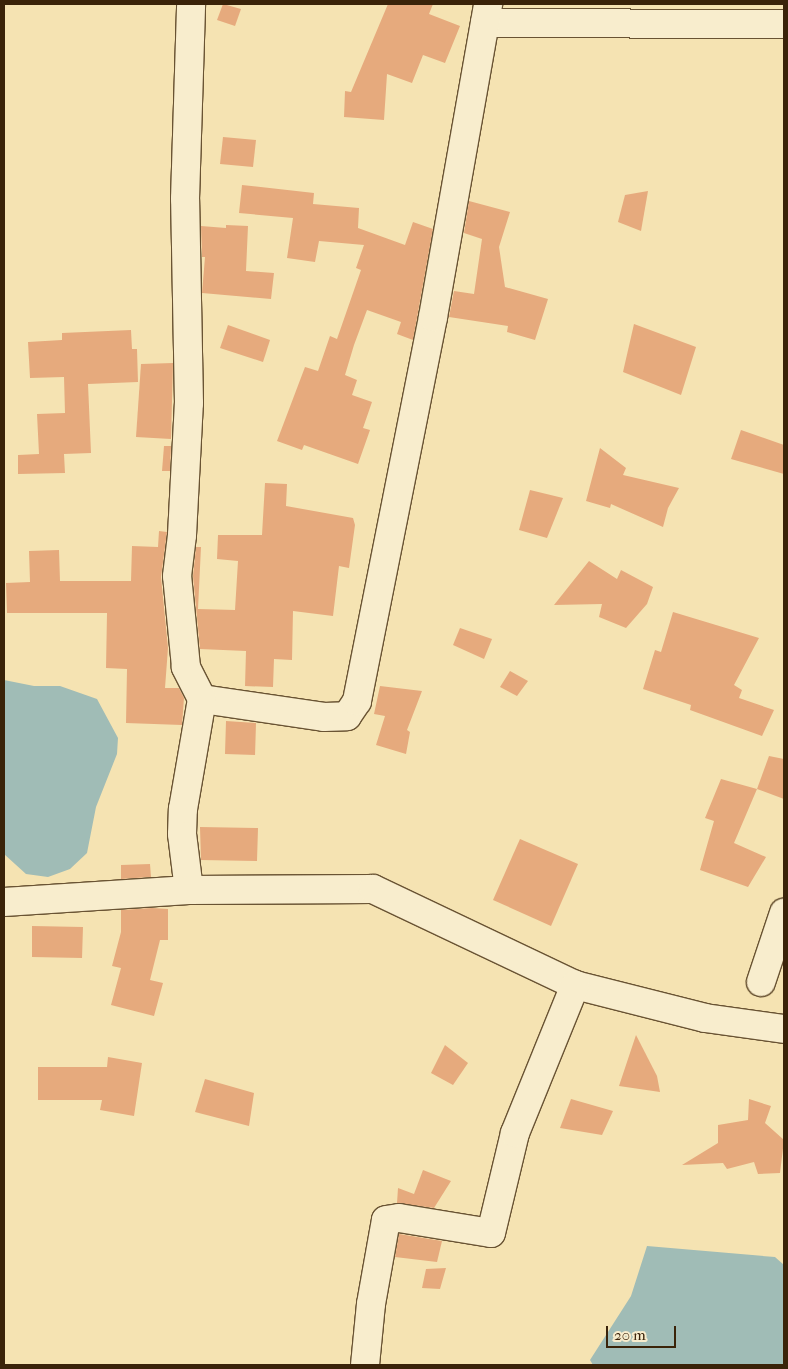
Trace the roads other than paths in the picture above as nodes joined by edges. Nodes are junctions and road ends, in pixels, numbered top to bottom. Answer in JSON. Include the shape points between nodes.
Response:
{"nodes":[{"id":1,"x":191,"y":4,"type":"edge"},
{"id":2,"x":486,"y":13,"type":"edge"},
{"id":3,"x":784,"y":24,"type":"edge"},
{"id":4,"x":202,"y":699,"type":"junction"},
{"id":5,"x":189,"y":890,"type":"junction"},
{"id":6,"x":4,"y":902,"type":"edge"},
{"id":7,"x":784,"y":913,"type":"edge"},
{"id":8,"x":761,"y":982,"type":"dead end"},
{"id":9,"x":574,"y":985,"type":"junction"},
{"id":10,"x":784,"y":1029,"type":"edge"},
{"id":11,"x":365,"y":1365,"type":"edge"}],
"edges":[{"from":1,"to":4,"type":"street","via":[[184,199],[189,403],[177,576],[186,667]]},
{"from":2,"to":3,"type":"street"},
{"from":2,"to":4,"type":"street","via":[[433,317],[357,701],[346,716],[324,717]]},
{"from":4,"to":5,"type":"street","via":[[183,809],[182,834]]},
{"from":5,"to":6,"type":"street"},
{"from":5,"to":9,"type":"street","via":[[373,889]]},
{"from":7,"to":8,"type":"street"},
{"from":9,"to":10,"type":"street","via":[[705,1018]]},
{"from":9,"to":11,"type":"street","via":[[515,1133],[491,1233],[399,1218],[386,1220],[372,1295]]}]}
